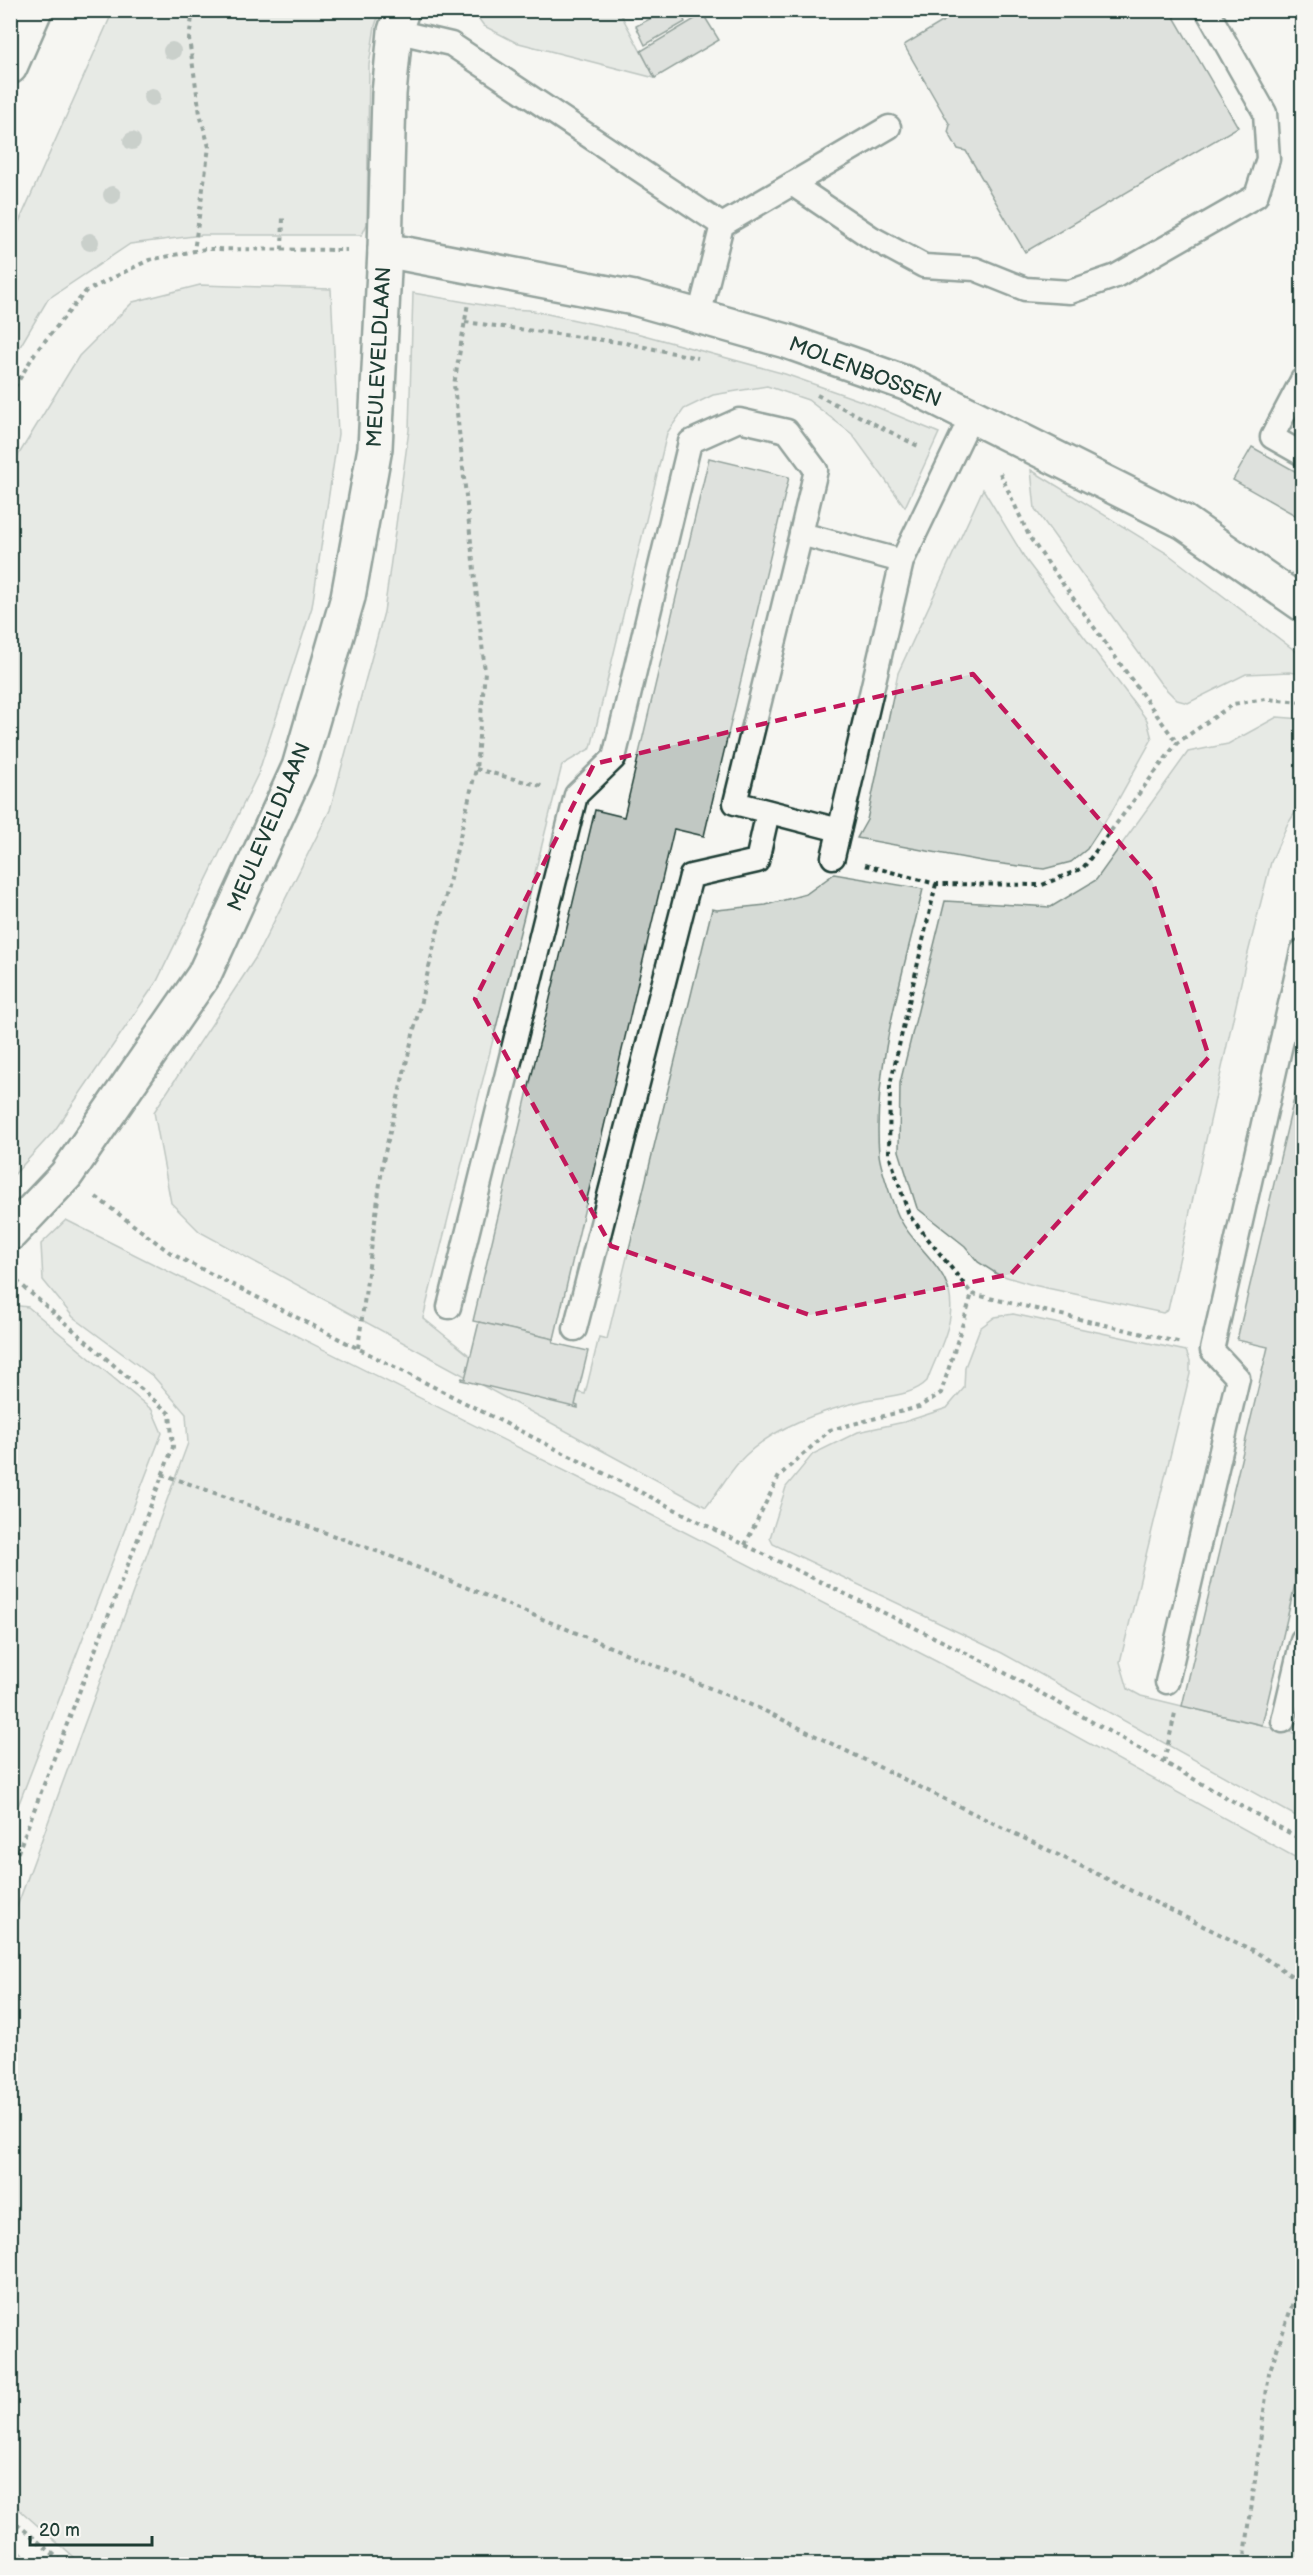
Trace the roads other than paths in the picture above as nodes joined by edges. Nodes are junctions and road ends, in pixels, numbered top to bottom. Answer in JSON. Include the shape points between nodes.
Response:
{"nodes":[{"id":1,"x":35,"y":10,"type":"edge"},
{"id":2,"x":1207,"y":10,"type":"edge"},
{"id":3,"x":398,"y":21,"type":"edge"},
{"id":4,"x":10,"y":67,"type":"edge"},
{"id":5,"x":889,"y":127,"type":"dead end"},
{"id":6,"x":792,"y":184,"type":"junction"},
{"id":7,"x":722,"y":225,"type":"junction"},
{"id":8,"x":386,"y":250,"type":"junction"},
{"id":9,"x":699,"y":316,"type":"junction"},
{"id":10,"x":1302,"y":381,"type":"edge"},
{"id":11,"x":972,"y":415,"type":"junction"},
{"id":12,"x":1302,"y":454,"type":"edge"},
{"id":13,"x":801,"y":534,"type":"junction"},
{"id":14,"x":902,"y":561,"type":"junction"},
{"id":15,"x":1302,"y":604,"type":"edge"},
{"id":16,"x":768,"y":812,"type":"junction"},
{"id":17,"x":839,"y":830,"type":"junction"},
{"id":18,"x":833,"y":857,"type":"road end"},
{"id":19,"x":1302,"y":951,"type":"edge"},
{"id":20,"x":10,"y":1234,"type":"edge"},
{"id":21,"x":449,"y":1307,"type":"dead end"},
{"id":22,"x":575,"y":1329,"type":"dead end"},
{"id":23,"x":1302,"y":1640,"type":"edge"},
{"id":24,"x":1167,"y":1682,"type":"road end"},
{"id":25,"x":1282,"y":1721,"type":"dead end"}],
"edges":[{"from":1,"to":4,"type":"main road"},
{"from":2,"to":6,"type":"lane","via":[[1265,113],[1268,159],[1256,196],[1116,276],[1070,292],[1047,291],[1025,289],[975,269],[924,266],[872,238]]},
{"from":3,"to":7,"type":"lane","via":[[451,44]]},
{"from":3,"to":8,"type":"main road","name":"MEULEVELDLAAN","via":[[389,94]]},
{"from":5,"to":6,"type":"lane"},
{"from":6,"to":7,"type":"lane"},
{"from":7,"to":9,"type":"lane"},
{"from":8,"to":9,"type":"main road","name":"MOLENBOSSEN","via":[[634,298]]},
{"from":8,"to":20,"type":"main road","name":"MEULEVELDLAAN","via":[[375,448],[348,597],[299,767],[204,975],[66,1175]]},
{"from":9,"to":11,"type":"main road","name":"MOLENBOSSEN","via":[[786,341],[908,384]]},
{"from":10,"to":12,"type":"lane","via":[[1272,437]]},
{"from":11,"to":14,"type":"lane"},
{"from":11,"to":15,"type":"main road","name":"MOLENBOSSEN","via":[[1184,522]]},
{"from":13,"to":14,"type":"lane"},
{"from":13,"to":16,"type":"lane","via":[[735,803]]},
{"from":13,"to":21,"type":"lane","via":[[816,470],[787,431],[739,420],[690,442],[614,758],[576,795]]},
{"from":14,"to":17,"type":"lane"},
{"from":16,"to":17,"type":"lane"},
{"from":16,"to":22,"type":"lane","via":[[757,861],[691,876]]},
{"from":17,"to":18,"type":"lane"},
{"from":19,"to":24,"type":"lane","via":[[1212,1350],[1238,1378]]},
{"from":23,"to":25,"type":"lane"}]}
